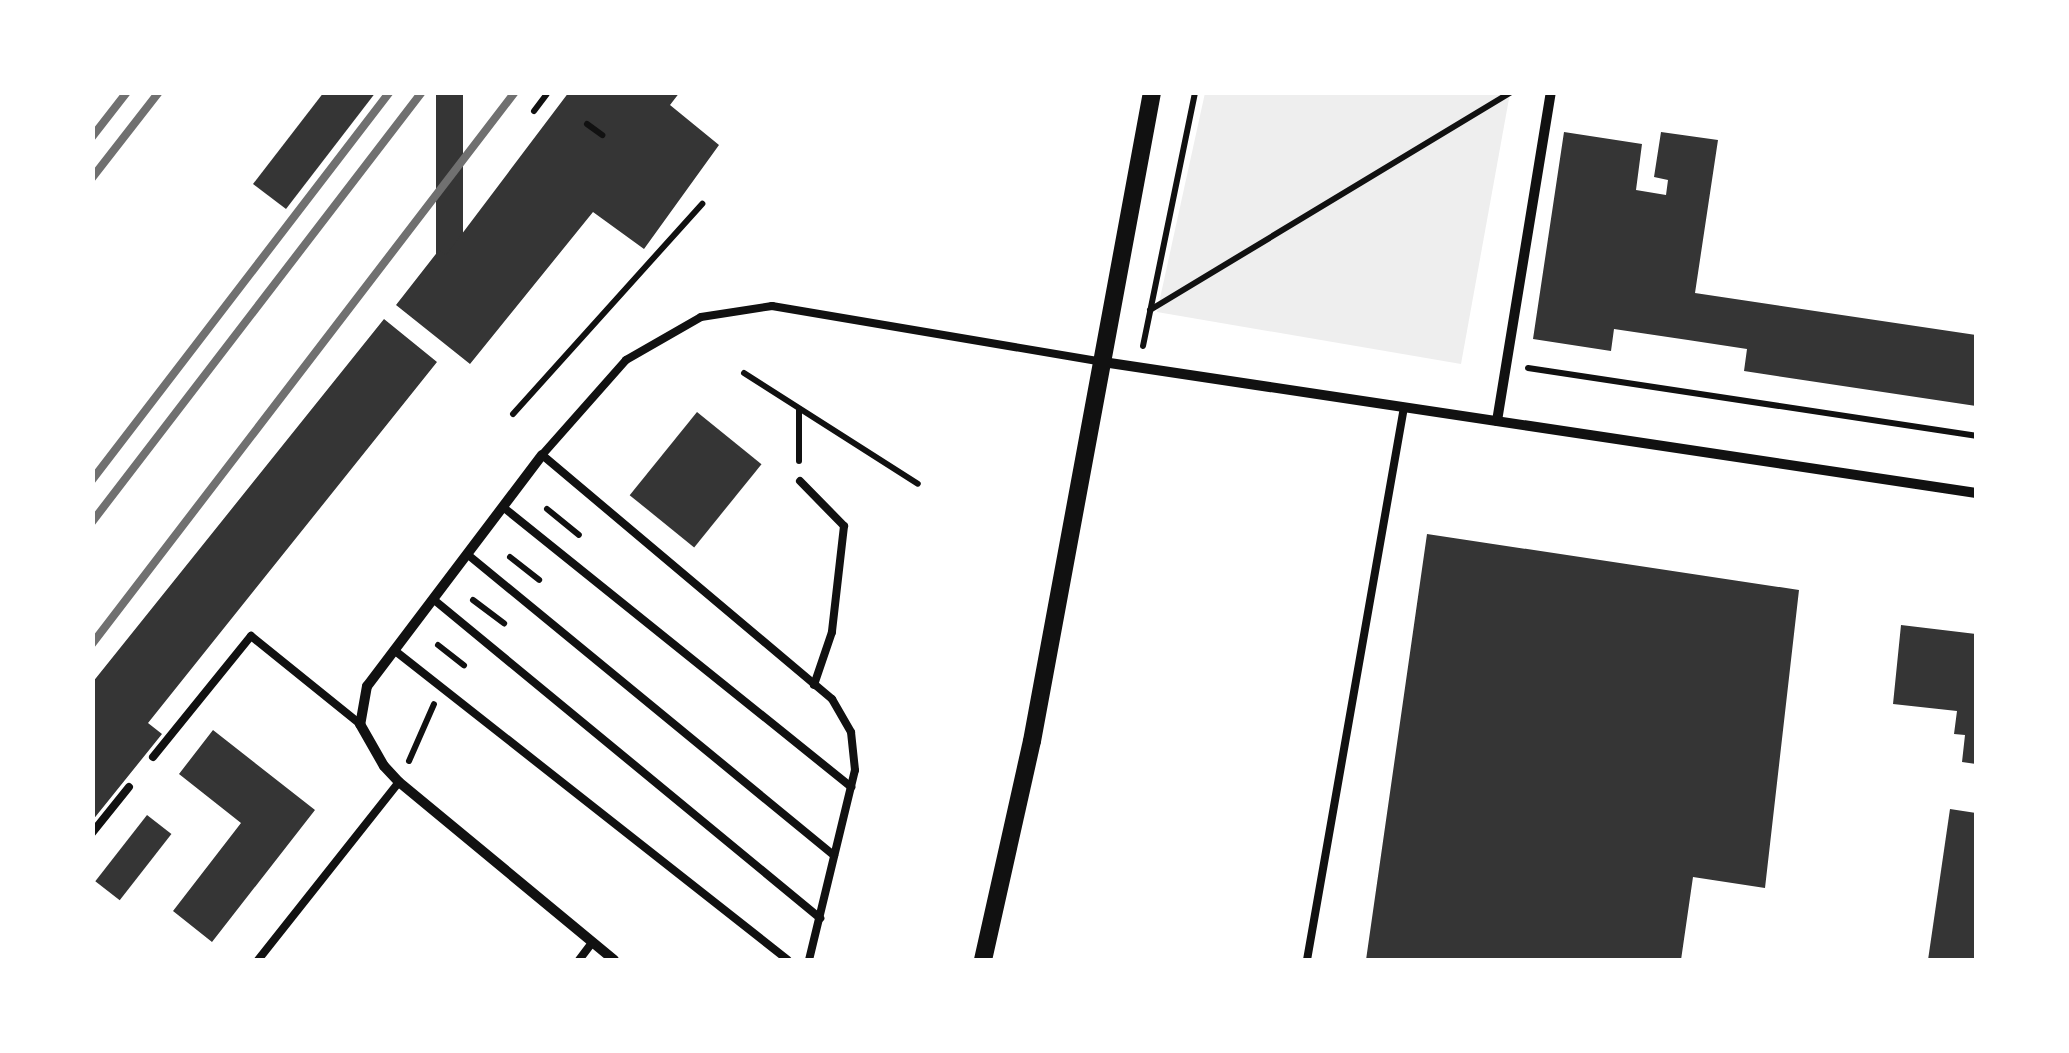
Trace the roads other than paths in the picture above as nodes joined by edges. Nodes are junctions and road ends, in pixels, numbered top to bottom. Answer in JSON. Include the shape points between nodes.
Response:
{"nodes":[{"id":1,"x":1152,"y":92,"type":"edge"},
{"id":2,"x":1551,"y":92,"type":"edge"},
{"id":3,"x":1103,"y":362,"type":"junction"},
{"id":4,"x":1404,"y":406,"type":"junction"},
{"id":5,"x":1496,"y":420,"type":"junction"},
{"id":6,"x":542,"y":455,"type":"junction"},
{"id":7,"x":800,"y":481,"type":"road end"},
{"id":8,"x":1976,"y":493,"type":"edge"},
{"id":9,"x":502,"y":507,"type":"junction"},
{"id":10,"x":467,"y":554,"type":"junction"},
{"id":11,"x":434,"y":599,"type":"junction"},
{"id":12,"x":394,"y":650,"type":"junction"},
{"id":13,"x":814,"y":685,"type":"junction"},
{"id":14,"x":360,"y":724,"type":"junction"},
{"id":15,"x":153,"y":757,"type":"dead end"},
{"id":16,"x":399,"y":782,"type":"junction"},
{"id":17,"x":129,"y":787,"type":"dead end"},
{"id":18,"x":851,"y":787,"type":"junction"},
{"id":19,"x":92,"y":833,"type":"edge"},
{"id":20,"x":834,"y":856,"type":"junction"},
{"id":21,"x":820,"y":918,"type":"junction"},
{"id":22,"x":592,"y":943,"type":"junction"},
{"id":23,"x":258,"y":960,"type":"edge"},
{"id":24,"x":579,"y":960,"type":"edge"},
{"id":25,"x":614,"y":960,"type":"edge"},
{"id":26,"x":788,"y":960,"type":"edge"},
{"id":27,"x":809,"y":960,"type":"edge"},
{"id":28,"x":984,"y":960,"type":"edge"},
{"id":29,"x":1307,"y":960,"type":"edge"}],
"edges":[{"from":1,"to":3,"type":"street"},
{"from":2,"to":5,"type":"street"},
{"from":3,"to":4,"type":"street"},
{"from":3,"to":6,"type":"lane","via":[[772,306],[702,317],[626,360]]},
{"from":3,"to":28,"type":"street"},
{"from":4,"to":5,"type":"street"},
{"from":4,"to":29,"type":"lane"},
{"from":5,"to":8,"type":"street"},
{"from":6,"to":9,"type":"street"},
{"from":6,"to":13,"type":"lane"},
{"from":7,"to":13,"type":"lane","via":[[844,526],[832,632]]},
{"from":9,"to":10,"type":"street"},
{"from":9,"to":18,"type":"lane"},
{"from":10,"to":11,"type":"street"},
{"from":10,"to":20,"type":"lane"},
{"from":11,"to":12,"type":"street"},
{"from":11,"to":21,"type":"lane"},
{"from":12,"to":14,"type":"street","via":[[367,686]]},
{"from":12,"to":26,"type":"lane"},
{"from":13,"to":18,"type":"lane","via":[[832,699],[851,732]]},
{"from":14,"to":15,"type":"lane","via":[[251,636]]},
{"from":14,"to":16,"type":"street"},
{"from":16,"to":22,"type":"street"},
{"from":16,"to":23,"type":"lane"},
{"from":17,"to":19,"type":"lane"},
{"from":18,"to":20,"type":"lane"},
{"from":20,"to":21,"type":"lane"},
{"from":21,"to":27,"type":"lane"},
{"from":22,"to":24,"type":"lane"},
{"from":22,"to":25,"type":"street"}]}
